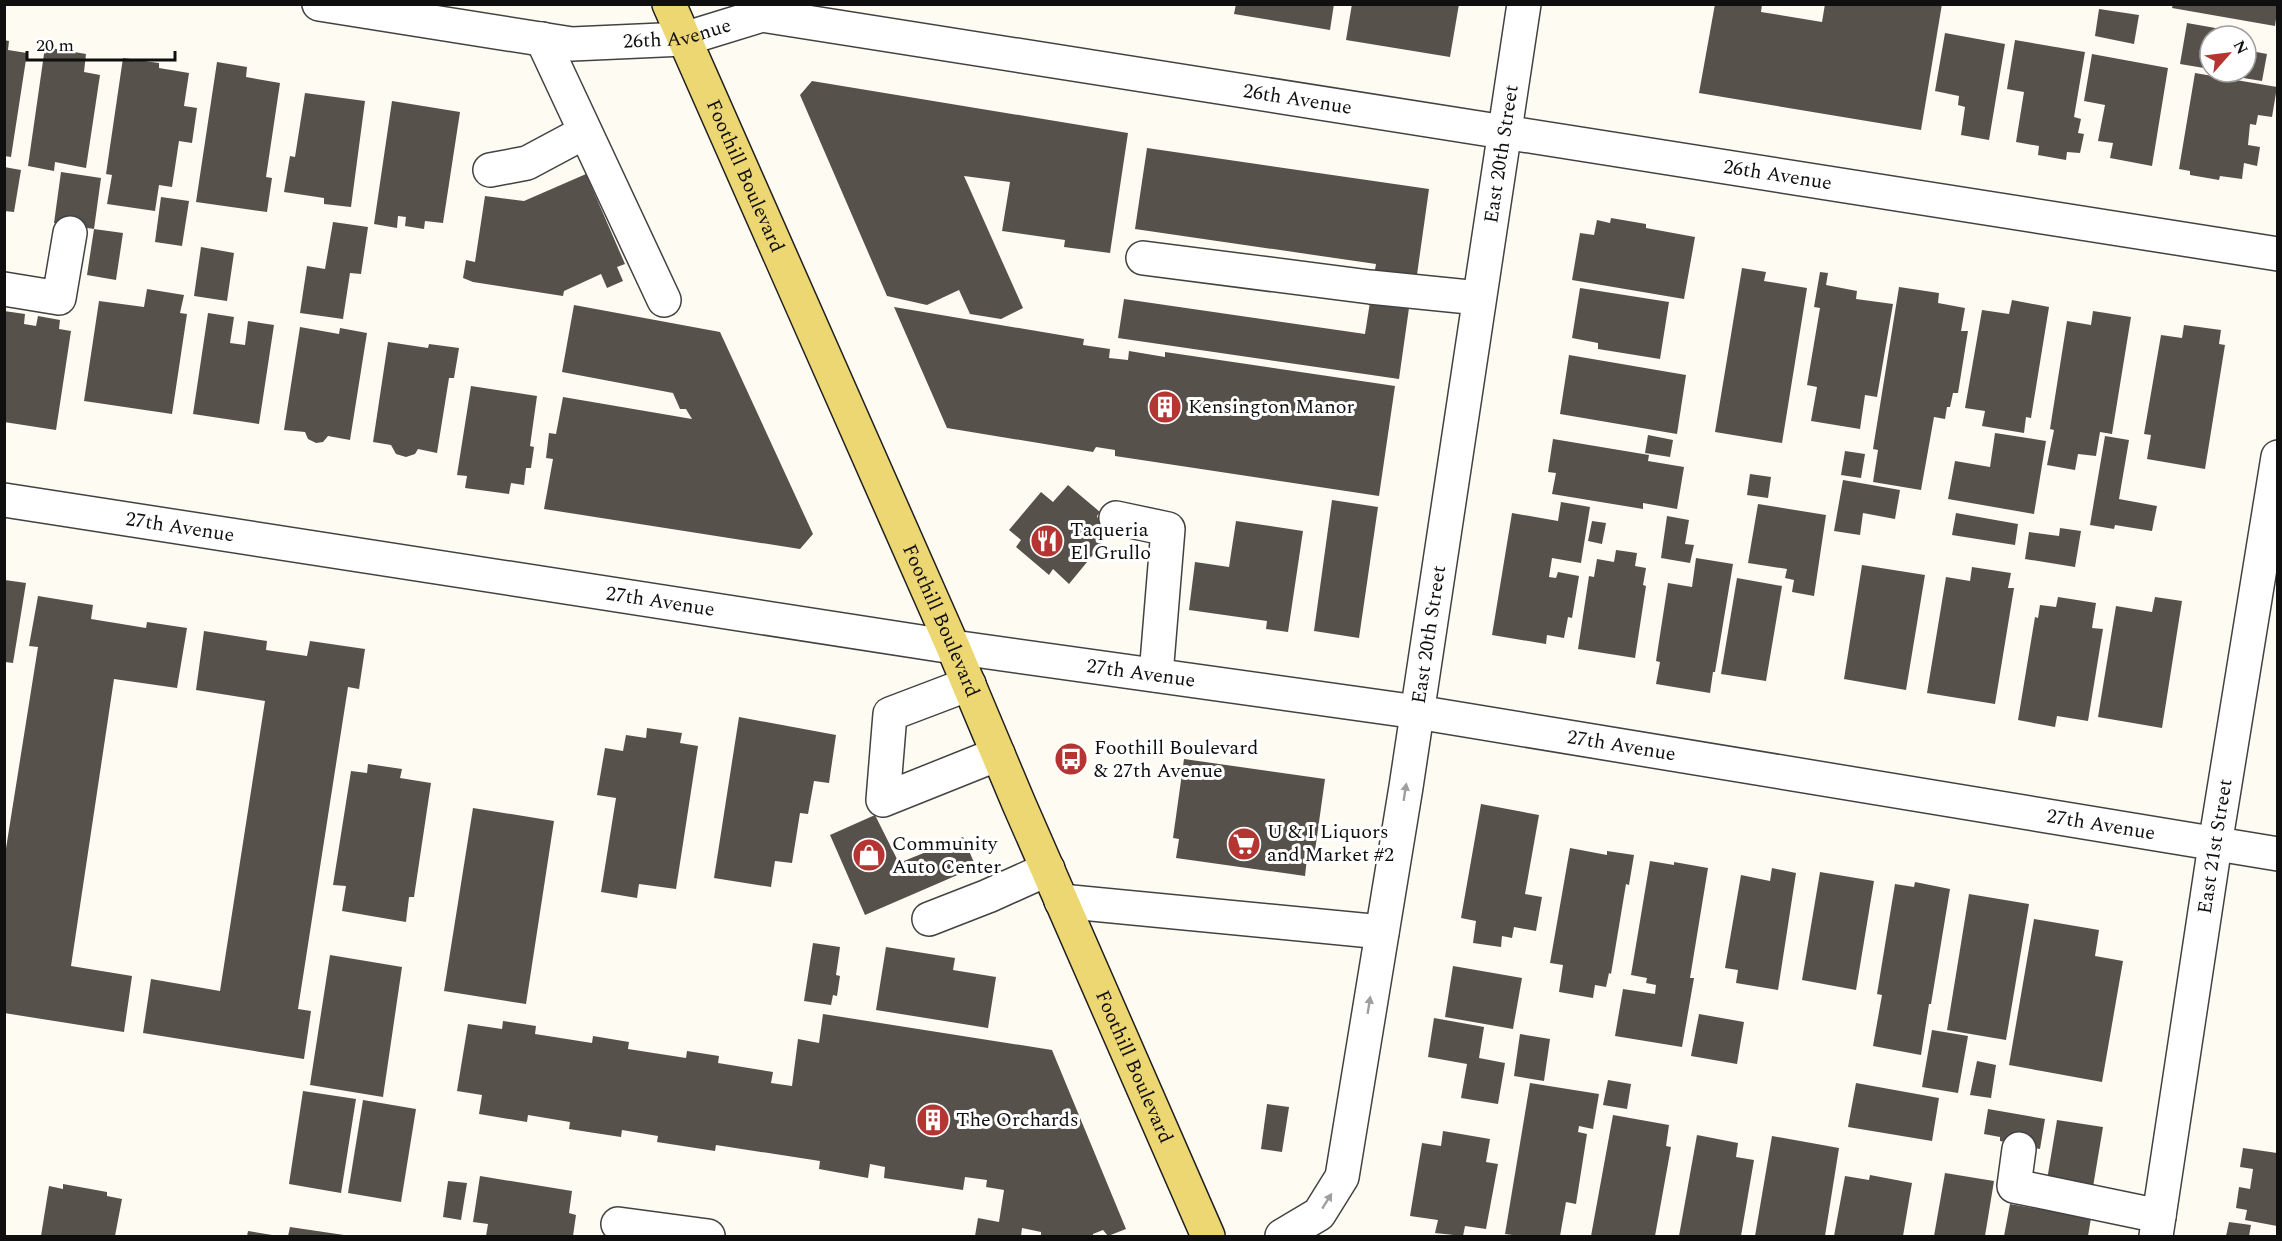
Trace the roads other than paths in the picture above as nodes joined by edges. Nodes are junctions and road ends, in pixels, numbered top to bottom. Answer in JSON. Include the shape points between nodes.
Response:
{"nodes":[{"id":1,"x":319,"y":4,"type":"edge"},
{"id":2,"x":669,"y":4,"type":"edge"},
{"id":3,"x":1524,"y":4,"type":"edge"},
{"id":4,"x":542,"y":39,"type":"junction"},
{"id":5,"x":684,"y":39,"type":"junction"},
{"id":6,"x":585,"y":132,"type":"junction"},
{"id":7,"x":1503,"y":132,"type":"junction"},
{"id":8,"x":490,"y":170,"type":"dead end"},
{"id":9,"x":70,"y":233,"type":"dead end"},
{"id":10,"x":2277,"y":254,"type":"edge"},
{"id":11,"x":1143,"y":258,"type":"dead end"},
{"id":12,"x":4,"y":289,"type":"edge"},
{"id":13,"x":1479,"y":298,"type":"junction"},
{"id":14,"x":664,"y":300,"type":"dead end"},
{"id":15,"x":2277,"y":457,"type":"edge"},
{"id":16,"x":4,"y":500,"type":"edge"},
{"id":17,"x":1116,"y":518,"type":"dead end"},
{"id":18,"x":953,"y":647,"type":"junction"},
{"id":19,"x":1156,"y":675,"type":"junction"},
{"id":20,"x":969,"y":684,"type":"junction"},
{"id":21,"x":1417,"y":712,"type":"junction"},
{"id":22,"x":998,"y":754,"type":"junction"},
{"id":23,"x":2215,"y":845,"type":"junction"},
{"id":24,"x":2277,"y":854,"type":"edge"},
{"id":25,"x":1048,"y":869,"type":"junction"},
{"id":26,"x":1061,"y":901,"type":"junction"},
{"id":27,"x":929,"y":920,"type":"dead end"},
{"id":28,"x":1382,"y":932,"type":"junction"},
{"id":29,"x":2019,"y":1149,"type":"dead end"},
{"id":30,"x":618,"y":1224,"type":"dead end"},
{"id":31,"x":2157,"y":1226,"type":"edge"},
{"id":32,"x":708,"y":1236,"type":"edge"},
{"id":33,"x":1208,"y":1236,"type":"edge"},
{"id":34,"x":1282,"y":1236,"type":"edge"}],
"edges":[{"from":1,"to":4,"type":"street","name":"26th Avenue"},
{"from":2,"to":5,"type":"main road","name":"Foothill Boulevard"},
{"from":3,"to":7,"type":"street","name":"East 20th Street"},
{"from":4,"to":5,"type":"street","name":"26th Avenue","via":[[572,44]]},
{"from":4,"to":6,"type":"street"},
{"from":5,"to":7,"type":"street","name":"26th Avenue","via":[[762,15]]},
{"from":5,"to":18,"type":"main road","name":"Foothill Boulevard"},
{"from":6,"to":8,"type":"street","via":[[527,163]]},
{"from":6,"to":14,"type":"street"},
{"from":7,"to":10,"type":"street","name":"26th Avenue"},
{"from":7,"to":13,"type":"street","name":"East 20th Street"},
{"from":9,"to":12,"type":"street","via":[[59,298]]},
{"from":11,"to":13,"type":"street"},
{"from":13,"to":21,"type":"street","name":"East 20th Street"},
{"from":15,"to":23,"type":"street","name":"East 21st Street"},
{"from":16,"to":18,"type":"street","name":"27th Avenue"},
{"from":17,"to":19,"type":"street","via":[[1168,529]]},
{"from":18,"to":19,"type":"street","name":"27th Avenue"},
{"from":18,"to":20,"type":"main road","name":"Foothill Boulevard"},
{"from":19,"to":21,"type":"street","name":"27th Avenue"},
{"from":20,"to":22,"type":"main road","name":"Foothill Boulevard"},
{"from":20,"to":22,"type":"street","via":[[890,714],[883,800]]},
{"from":21,"to":23,"type":"street","name":"27th Avenue"},
{"from":28,"to":21,"type":"street","name":"East 20th Street","one_way":true},
{"from":22,"to":25,"type":"main road","name":"Foothill Boulevard"},
{"from":23,"to":24,"type":"street","name":"27th Avenue"},
{"from":23,"to":31,"type":"street","name":"East 21st Street"},
{"from":25,"to":26,"type":"main road","name":"Foothill Boulevard"},
{"from":25,"to":27,"type":"street"},
{"from":26,"to":28,"type":"street"},
{"from":26,"to":33,"type":"main road","name":"Foothill Boulevard"},
{"from":34,"to":28,"type":"street","name":"East 20th Street","one_way":true,"via":[[1319,1214],[1342,1177]]},
{"from":29,"to":31,"type":"street","via":[[2014,1186]]},
{"from":30,"to":32,"type":"street"}]}
